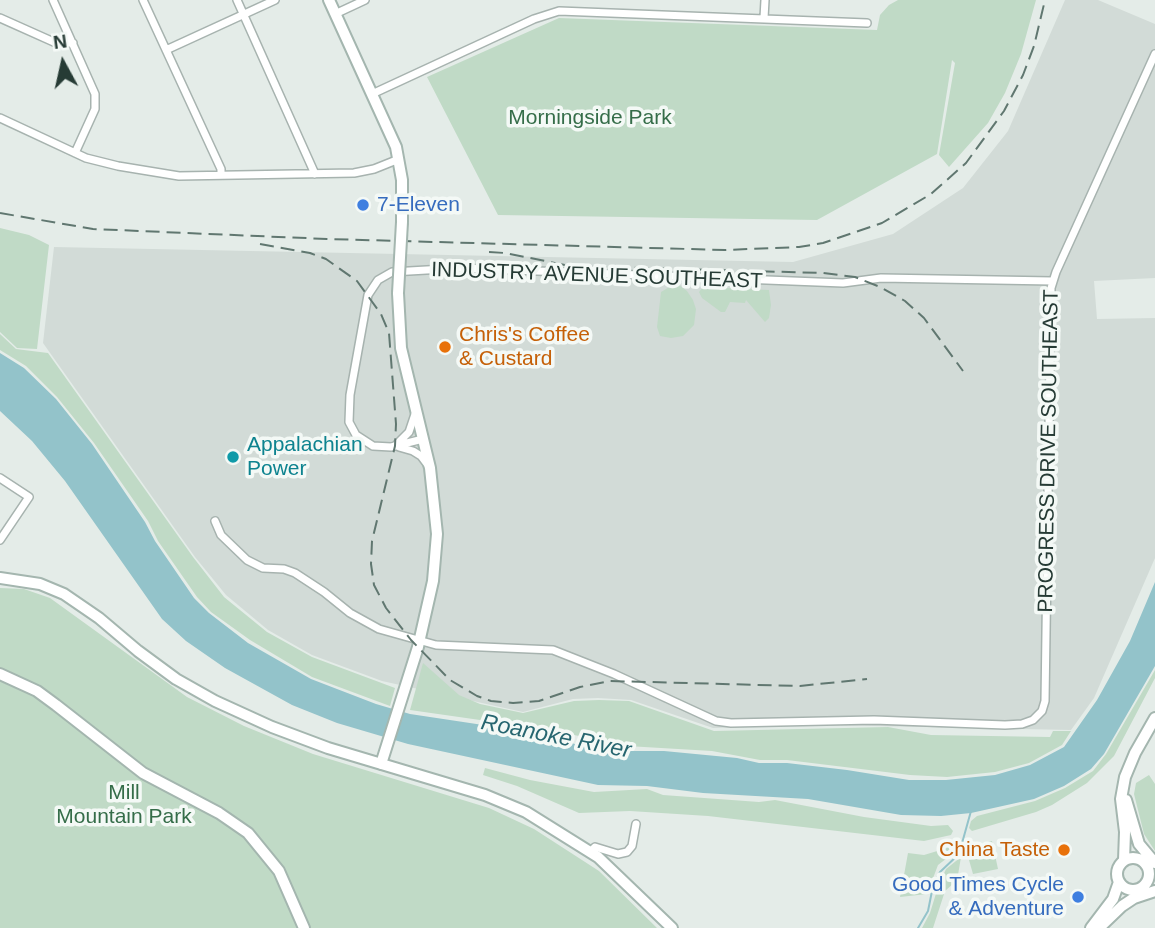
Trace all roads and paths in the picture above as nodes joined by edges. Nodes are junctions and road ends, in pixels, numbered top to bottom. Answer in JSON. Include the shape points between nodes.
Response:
{"nodes":[{"id":1,"x":53,"y":0,"type":"edge"},
{"id":2,"x":143,"y":0,"type":"edge"},
{"id":3,"x":237,"y":0,"type":"edge"},
{"id":4,"x":275,"y":0,"type":"edge"},
{"id":5,"x":328,"y":0,"type":"edge"},
{"id":6,"x":365,"y":0,"type":"edge"},
{"id":7,"x":557,"y":0,"type":"edge"},
{"id":8,"x":765,"y":0,"type":"edge"},
{"id":9,"x":559,"y":11,"type":"junction"},
{"id":10,"x":244,"y":14,"type":"junction"},
{"id":11,"x":335,"y":14,"type":"junction"},
{"id":12,"x":0,"y":18,"type":"edge"},
{"id":13,"x":764,"y":18,"type":"junction"},
{"id":14,"x":867,"y":23,"type":"dead end"},
{"id":15,"x":73,"y":43,"type":"junction"},
{"id":16,"x":166,"y":50,"type":"junction"},
{"id":17,"x":1155,"y":54,"type":"edge"},
{"id":18,"x":372,"y":94,"type":"junction"},
{"id":19,"x":0,"y":118,"type":"edge"},
{"id":20,"x":75,"y":153,"type":"junction"},
{"id":21,"x":399,"y":159,"type":"junction"},
{"id":22,"x":315,"y":174,"type":"junction"},
{"id":23,"x":222,"y":175,"type":"junction"},
{"id":24,"x":1052,"y":282,"type":"junction"},
{"id":25,"x":415,"y":403,"type":"junction"},
{"id":26,"x":423,"y":439,"type":"junction"},
{"id":27,"x":395,"y":446,"type":"junction"},
{"id":28,"x":430,"y":468,"type":"junction"},
{"id":29,"x":0,"y":478,"type":"edge"},
{"id":30,"x":215,"y":522,"type":"dead end"},
{"id":31,"x":0,"y":540,"type":"edge"},
{"id":32,"x":0,"y":578,"type":"edge"},
{"id":33,"x":419,"y":642,"type":"junction"},
{"id":34,"x":0,"y":674,"type":"edge"},
{"id":35,"x":1155,"y":718,"type":"edge"},
{"id":36,"x":381,"y":764,"type":"junction"},
{"id":37,"x":1124,"y":785,"type":"junction"},
{"id":38,"x":636,"y":824,"type":"dead end"},
{"id":39,"x":1125,"y":832,"type":"junction"},
{"id":40,"x":590,"y":852,"type":"junction"},
{"id":41,"x":1137,"y":858,"type":"junction"},
{"id":42,"x":1124,"y":860,"type":"junction"},
{"id":43,"x":1153,"y":869,"type":"edge"},
{"id":44,"x":1119,"y":882,"type":"junction"},
{"id":45,"x":1155,"y":884,"type":"edge"},
{"id":46,"x":1138,"y":889,"type":"junction"},
{"id":47,"x":1155,"y":891,"type":"edge"},
{"id":48,"x":1102,"y":915,"type":"junction"},
{"id":49,"x":303,"y":928,"type":"edge"},
{"id":50,"x":672,"y":928,"type":"edge"},
{"id":51,"x":1091,"y":928,"type":"edge"},
{"id":52,"x":1099,"y":928,"type":"edge"}],
"edges":[{"from":1,"to":15,"type":"street"},
{"from":2,"to":16,"type":"street"},
{"from":3,"to":10,"type":"street"},
{"from":4,"to":10,"type":"street"},
{"from":5,"to":11,"type":"main road"},
{"from":6,"to":11,"type":"street"},
{"from":7,"to":9,"type":"street"},
{"from":8,"to":13,"type":"street"},
{"from":9,"to":13,"type":"street"},
{"from":9,"to":18,"type":"street"},
{"from":10,"to":16,"type":"street"},
{"from":10,"to":22,"type":"street"},
{"from":11,"to":18,"type":"main road"},
{"from":12,"to":15,"type":"street","via":[[56,43]]},
{"from":13,"to":14,"type":"street"},
{"from":15,"to":20,"type":"street","via":[[96,101]]},
{"from":16,"to":23,"type":"street"},
{"from":17,"to":24,"type":"street","name":"PROGRESS DRIVE SOUTHEAST"},
{"from":18,"to":21,"type":"main road"},
{"from":19,"to":20,"type":"street"},
{"from":20,"to":23,"type":"street","via":[[101,163],[179,176]]},
{"from":21,"to":22,"type":"street","via":[[365,172]]},
{"from":21,"to":25,"type":"main road","bridge":true,"via":[[401,348]]},
{"from":22,"to":23,"type":"street"},
{"from":24,"to":27,"type":"street","name":"INDUSTRY AVENUE SOUTHEAST","via":[[881,278],[842,283],[775,282],[461,268],[392,272],[378,280],[368,295],[348,414],[352,429],[366,444]]},
{"from":24,"to":33,"type":"street","name":"PROGRESS DRIVE SOUTHEAST","via":[[1045,701],[1038,716],[1022,724],[727,723],[706,718],[553,650]]},
{"from":25,"to":26,"type":"main road"},
{"from":25,"to":27,"type":"street","via":[[414,423]]},
{"from":26,"to":27,"type":"street","name":"INDUSTRY AVENUE SOUTHEAST"},
{"from":26,"to":28,"type":"main road"},
{"from":27,"to":28,"type":"street","via":[[421,456]]},
{"from":28,"to":33,"type":"main road","via":[[437,513],[436,561]]},
{"from":29,"to":31,"type":"street","via":[[29,497]]},
{"from":30,"to":33,"type":"street","via":[[221,535],[247,560],[263,568],[295,573],[363,621]]},
{"from":32,"to":36,"type":"main road","via":[[40,584],[64,594],[158,667],[215,701],[301,739]]},
{"from":33,"to":36,"type":"main road"},
{"from":34,"to":49,"type":"main road","via":[[37,691],[143,773],[242,828],[279,871]]},
{"from":35,"to":37,"type":"main road","via":[[1135,752]]},
{"from":36,"to":40,"type":"main road","via":[[503,802]]},
{"from":37,"to":39,"type":"main road"},
{"from":37,"to":43,"type":"main road","via":[[1139,844]]},
{"from":38,"to":40,"type":"street","via":[[627,852],[595,847]]},
{"from":39,"to":41,"type":"main road"},
{"from":39,"to":42,"type":"main road"},
{"from":40,"to":50,"type":"main road"},
{"from":41,"to":42,"type":"main road"},
{"from":41,"to":43,"type":"main road"},
{"from":42,"to":44,"type":"main road","via":[[1118,869]]},
{"from":43,"to":46,"type":"main road"},
{"from":44,"to":46,"type":"main road"},
{"from":44,"to":48,"type":"main road"},
{"from":45,"to":46,"type":"main road"},
{"from":46,"to":48,"type":"main road"},
{"from":47,"to":52,"type":"main road","via":[[1134,898]]},
{"from":48,"to":51,"type":"main road"}]}
